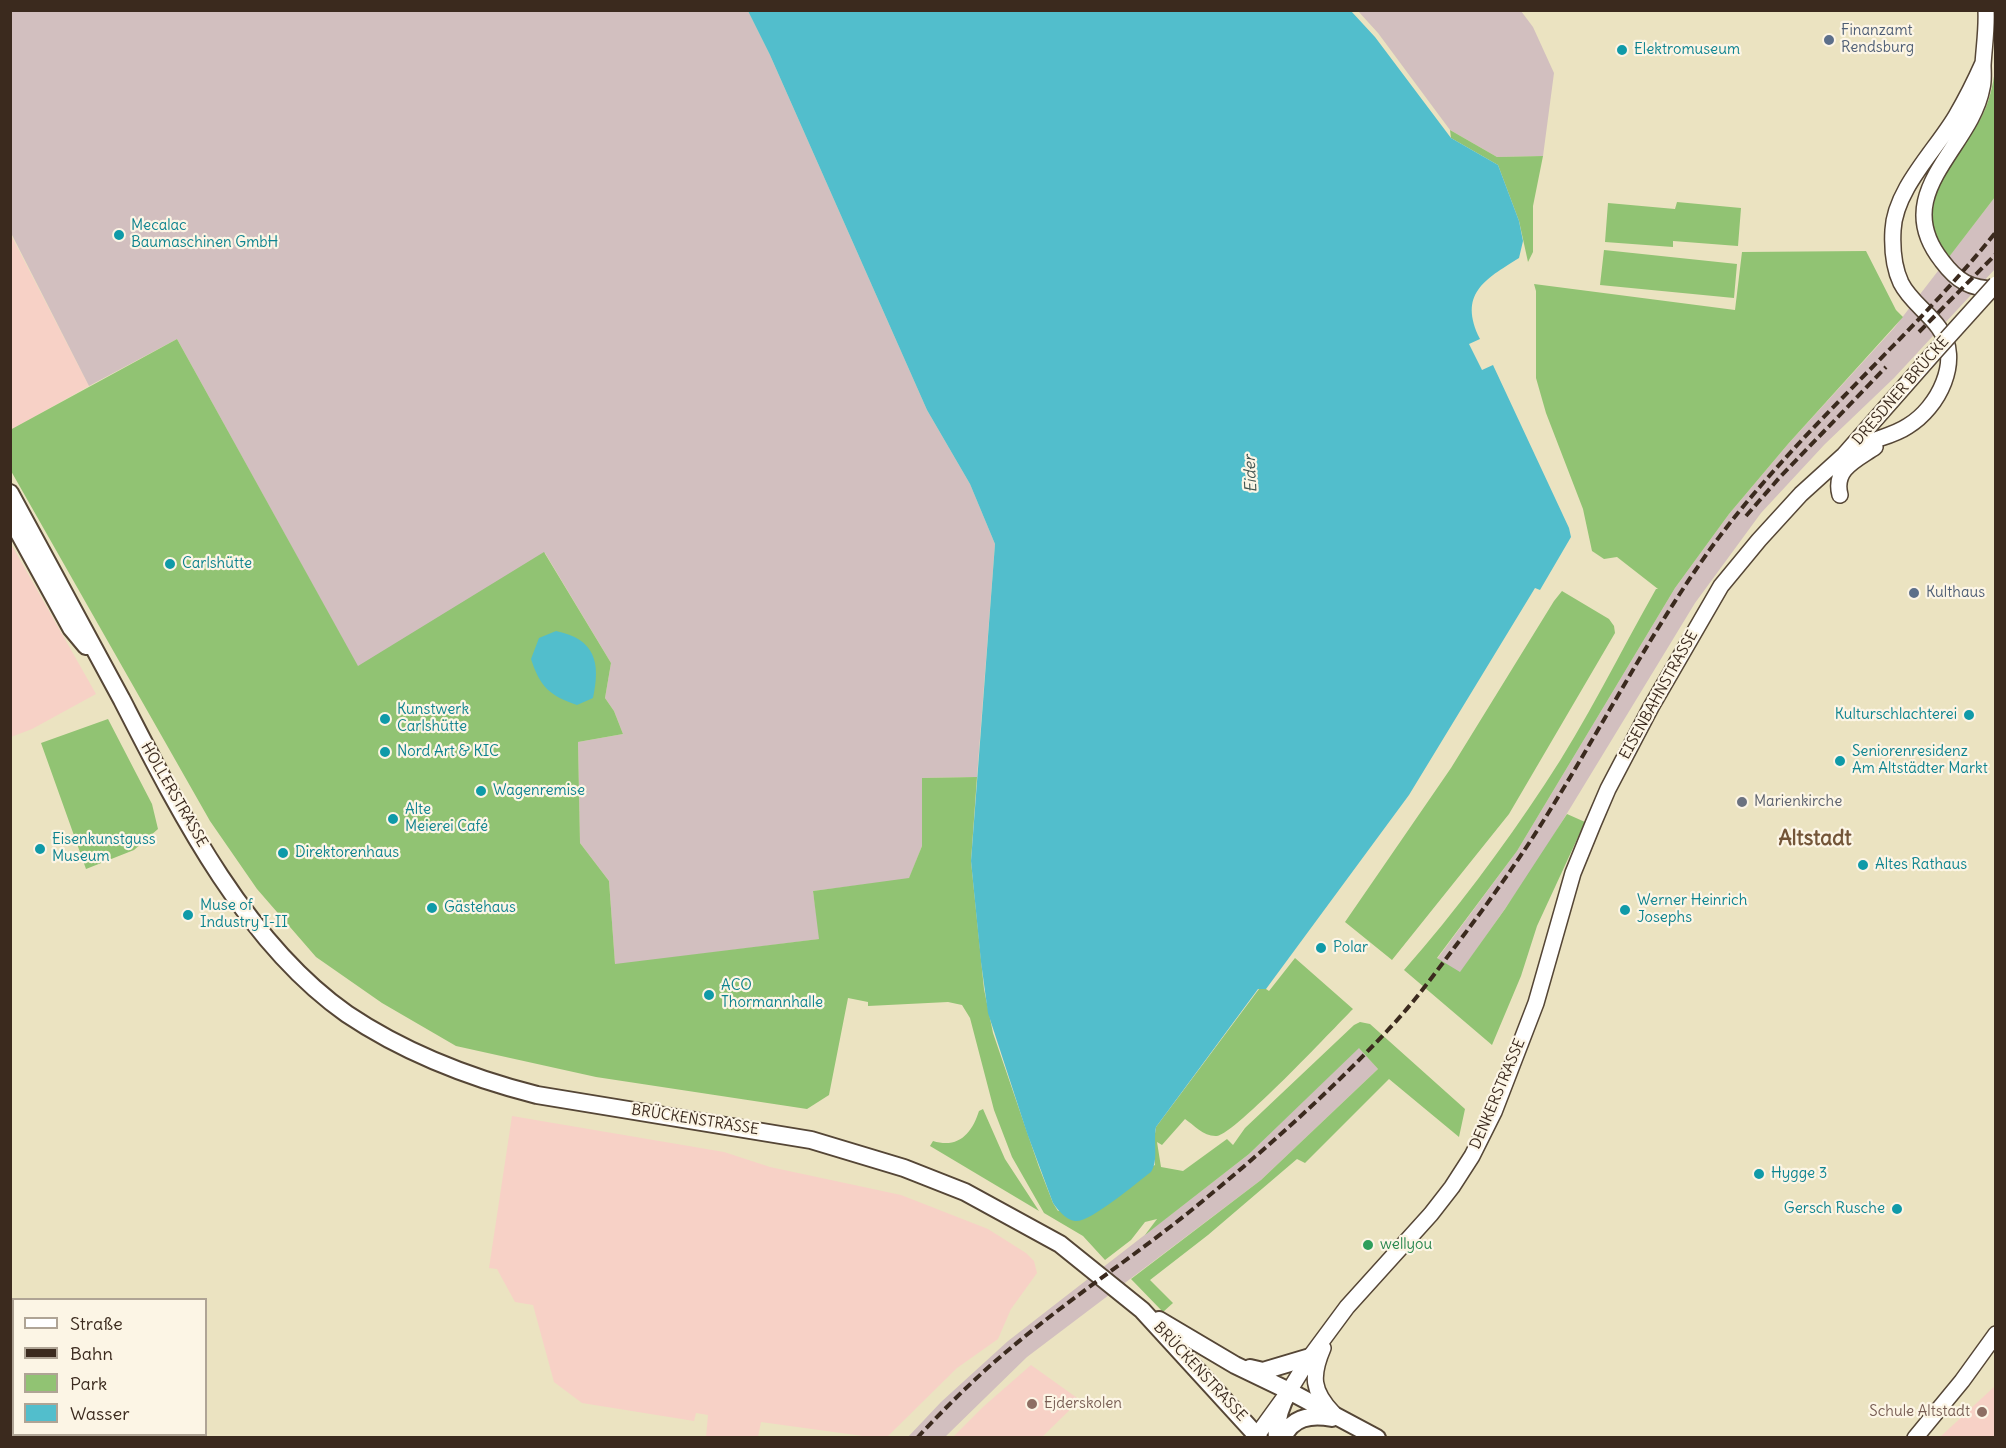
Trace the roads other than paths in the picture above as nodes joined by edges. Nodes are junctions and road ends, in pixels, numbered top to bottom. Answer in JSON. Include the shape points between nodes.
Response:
{"nodes":[{"id":1,"x":1986,"y":10,"type":"edge"},
{"id":2,"x":1983,"y":63,"type":"junction"},
{"id":3,"x":1995,"y":284,"type":"edge"},
{"id":4,"x":1995,"y":289,"type":"edge"},
{"id":5,"x":1894,"y":433,"type":"junction"},
{"id":6,"x":1844,"y":455,"type":"junction"},
{"id":7,"x":10,"y":493,"type":"edge"},
{"id":8,"x":1801,"y":494,"type":"junction"},
{"id":9,"x":10,"y":517,"type":"edge"},
{"id":10,"x":99,"y":660,"type":"junction"},
{"id":11,"x":1561,"y":920,"type":"joint"},
{"id":12,"x":255,"y":926,"type":"joint"},
{"id":13,"x":1142,"y":1310,"type":"junction"},
{"id":14,"x":1332,"y":1329,"type":"junction"},
{"id":15,"x":1995,"y":1334,"type":"edge"},
{"id":16,"x":1310,"y":1357,"type":"junction"},
{"id":17,"x":1235,"y":1365,"type":"junction"},
{"id":18,"x":1289,"y":1391,"type":"junction"},
{"id":19,"x":1320,"y":1416,"type":"junction"},
{"id":20,"x":1277,"y":1419,"type":"junction"},
{"id":21,"x":1339,"y":1419,"type":"junction"},
{"id":22,"x":1258,"y":1435,"type":"edge"},
{"id":23,"x":1277,"y":1437,"type":"edge"},
{"id":24,"x":1282,"y":1437,"type":"edge"},
{"id":25,"x":1377,"y":1437,"type":"edge"},
{"id":26,"x":1915,"y":1437,"type":"edge"}],
"edges":[{"from":1,"to":2,"type":"main road"},
{"from":2,"to":4,"type":"main road","via":[[1982,88],[1975,110],[1932,180],[1925,218],[1928,240],[1946,266],[1969,286]]},
{"from":2,"to":5,"type":"main road","via":[[1956,116],[1898,205],[1893,229],[1895,268],[1906,291],[1943,334],[1947,353],[1946,379],[1937,398],[1909,426]]},
{"from":3,"to":6,"type":"main road","name":"DRESDNER BRÜCKE","bridge":true},
{"from":5,"to":6,"type":"main road"},
{"from":5,"to":8,"type":"main road","via":[[1840,475],[1840,495],[1823,487]]},
{"from":6,"to":8,"type":"main road","name":"DRESDNER BRÜCKE"},
{"from":7,"to":10,"type":"main road","name":"HOLLERSTRASSE"},
{"from":8,"to":11,"type":"main road","name":"EISENBAHNSTRASSE","via":[[1721,586],[1689,639],[1608,789],[1573,873]]},
{"from":9,"to":10,"type":"main road","name":"HOLLERSTRASSE","via":[[71,628]]},
{"from":10,"to":12,"type":"main road","name":"HOLLERSTRASSE","via":[[178,807]]},
{"from":11,"to":14,"type":"main road","name":"DENKERSTRASSE","via":[[1536,1003],[1494,1112],[1472,1156],[1431,1214],[1366,1284]]},
{"from":12,"to":13,"type":"main road","name":"BRÜCKENSTRASSE","via":[[314,987],[346,1013],[418,1054],[495,1084],[537,1095],[811,1140],[904,1168],[965,1192],[1060,1244]]},
{"from":13,"to":17,"type":"main road","name":"BRÜCKENSTRASSE"},
{"from":13,"to":22,"type":"main road","name":"BRÜCKENSTRASSE"},
{"from":14,"to":16,"type":"main road","name":"DENKERSTRASSE"},
{"from":14,"to":21,"type":"main road","via":[[1315,1380],[1322,1401]]},
{"from":15,"to":26,"type":"main road"},
{"from":16,"to":17,"type":"main road","via":[[1263,1371]]},
{"from":16,"to":18,"type":"main road","name":"DENKERSTRASSE"},
{"from":17,"to":18,"type":"main road","name":"BRÜCKENSTRASSE"},
{"from":18,"to":20,"type":"main road"},
{"from":18,"to":21,"type":"main road","name":"BRÜCKENSTRASSE"},
{"from":18,"to":22,"type":"main road","name":"DENKERSTRASSE"},
{"from":19,"to":20,"type":"main road","via":[[1299,1414]]},
{"from":19,"to":21,"type":"main road"},
{"from":19,"to":24,"type":"main road","via":[[1300,1418]]},
{"from":20,"to":22,"type":"main road"},
{"from":20,"to":23,"type":"main road"},
{"from":21,"to":25,"type":"main road"}]}
